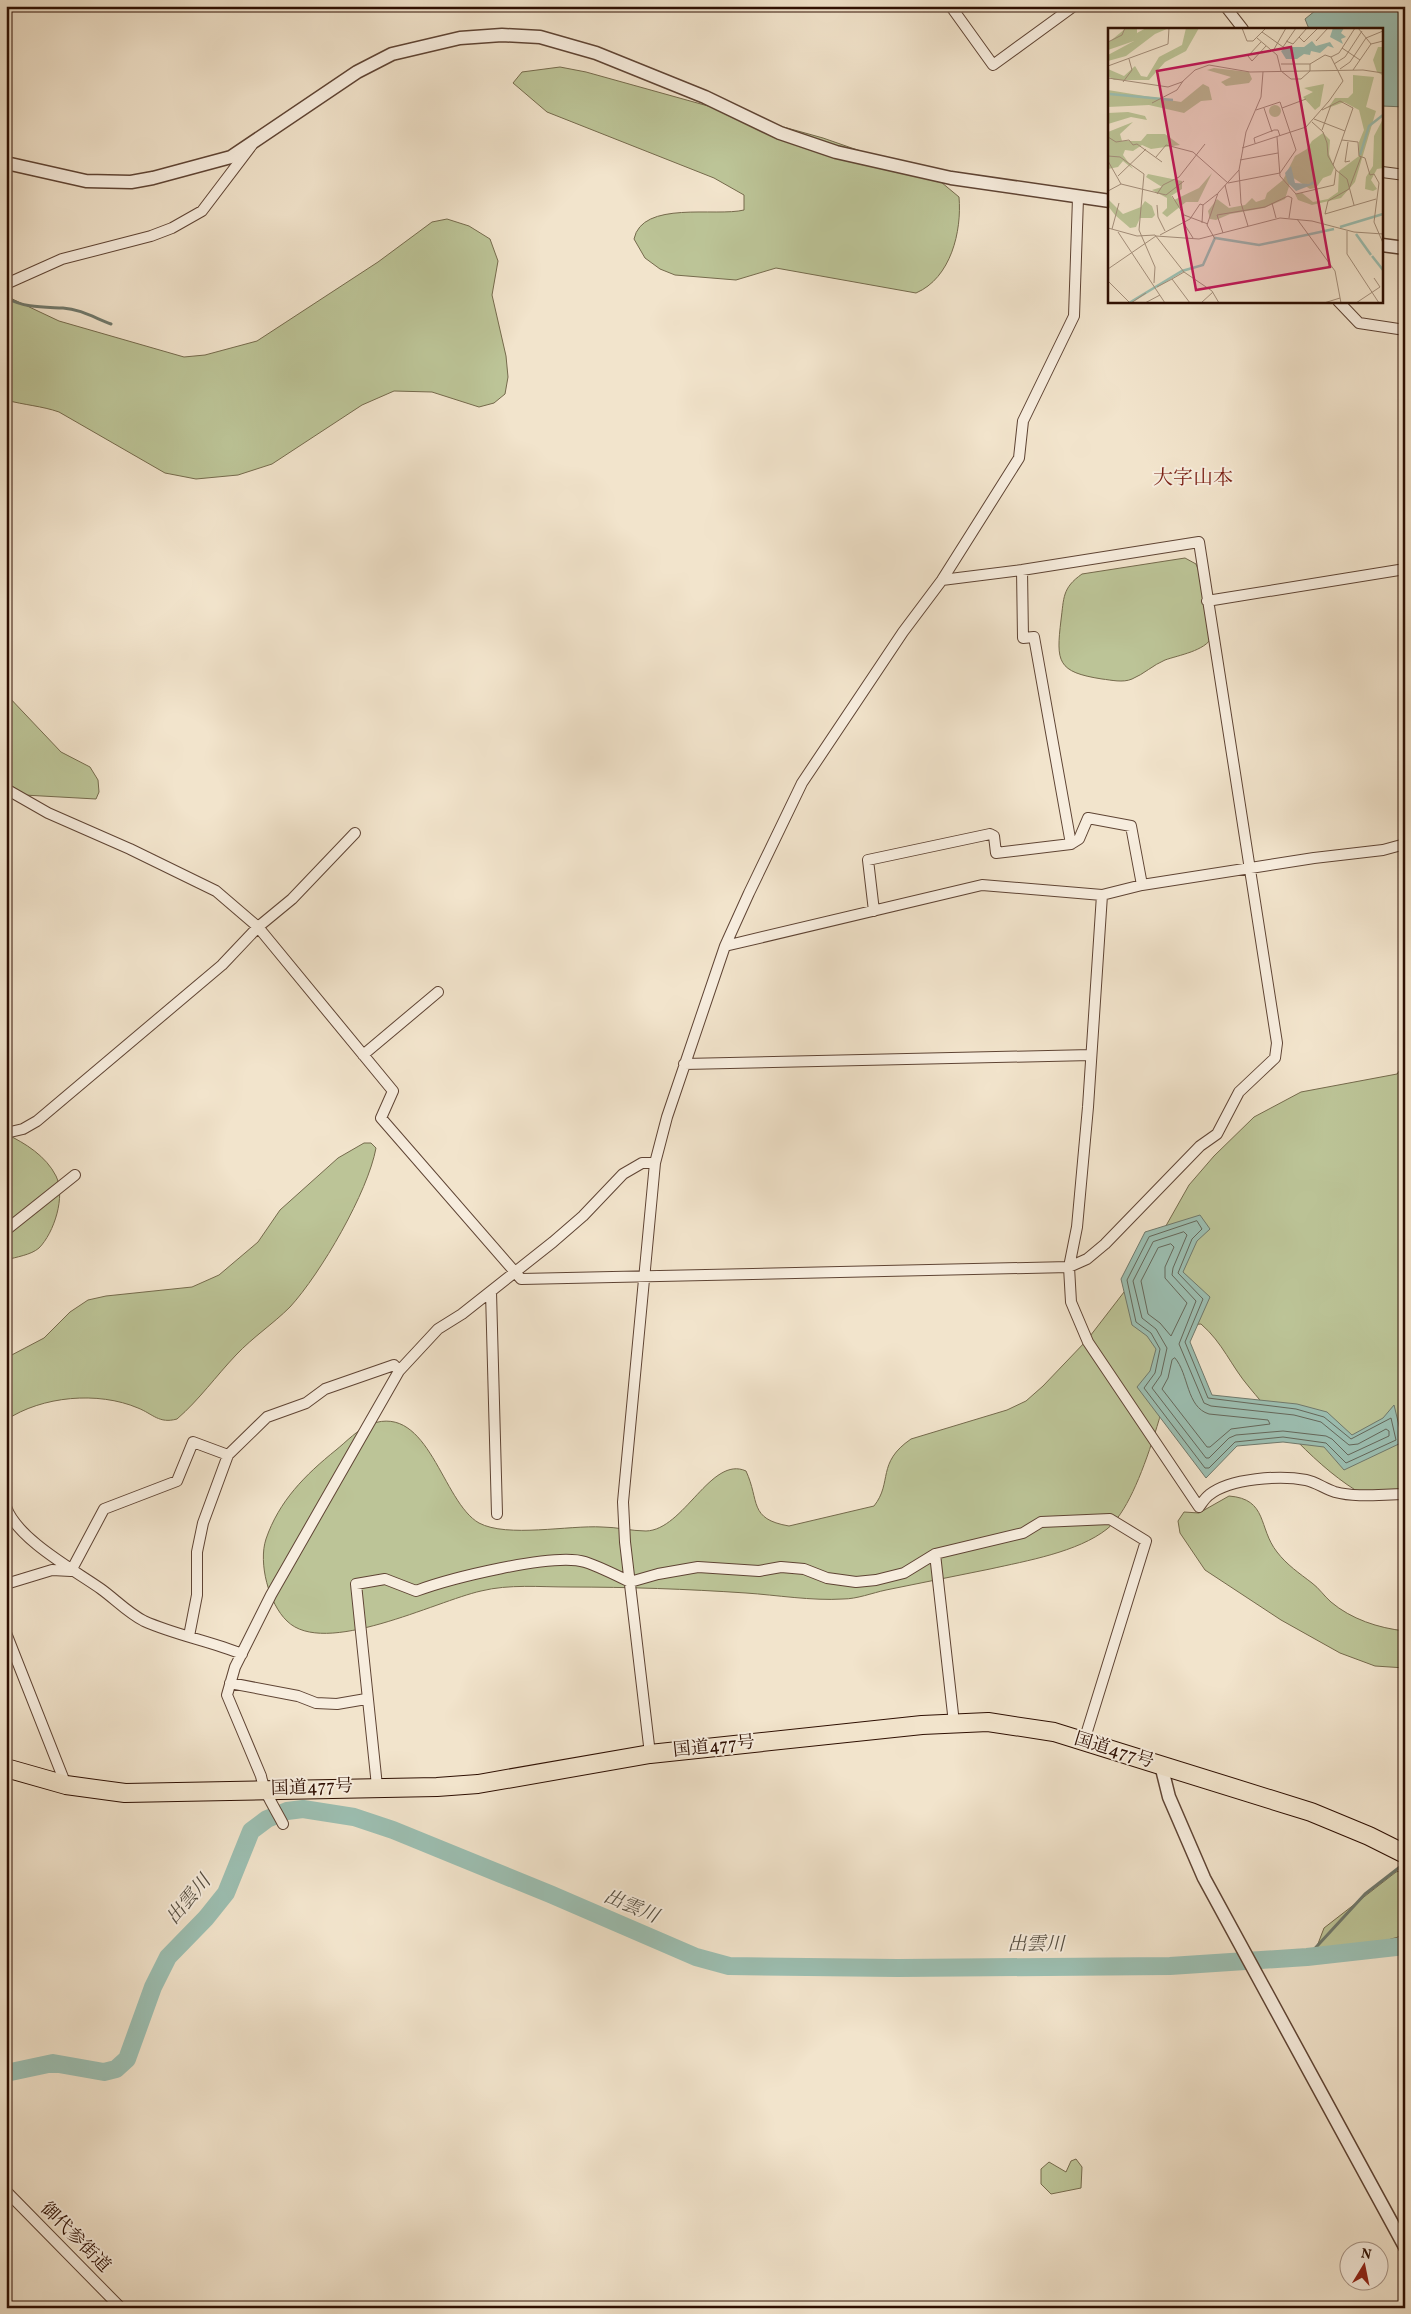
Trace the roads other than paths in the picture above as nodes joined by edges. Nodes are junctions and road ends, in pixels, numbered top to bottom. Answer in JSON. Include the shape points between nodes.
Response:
{"nodes":[{"id":1,"x":955,"y":6,"type":"edge"},
{"id":2,"x":1074,"y":6,"type":"edge"},
{"id":3,"x":1225,"y":6,"type":"edge"},
{"id":4,"x":1242,"y":28,"type":"edge"},
{"id":5,"x":253,"y":144,"type":"junction"},
{"id":6,"x":6,"y":162,"type":"edge"},
{"id":7,"x":1384,"y":172,"type":"edge"},
{"id":8,"x":1405,"y":176,"type":"edge"},
{"id":9,"x":1078,"y":198,"type":"junction"},
{"id":10,"x":1108,"y":201,"type":"edge"},
{"id":11,"x":1384,"y":245,"type":"edge"},
{"id":12,"x":1405,"y":248,"type":"edge"},
{"id":13,"x":6,"y":284,"type":"edge"},
{"id":14,"x":1339,"y":302,"type":"edge"},
{"id":15,"x":1405,"y":330,"type":"edge"},
{"id":16,"x":1405,"y":569,"type":"edge"},
{"id":17,"x":1022,"y":570,"type":"junction"},
{"id":18,"x":942,"y":580,"type":"junction"},
{"id":19,"x":1207,"y":601,"type":"junction"},
{"id":20,"x":6,"y":789,"type":"edge"},
{"id":21,"x":355,"y":833,"type":"dead end"},
{"id":22,"x":1071,"y":844,"type":"junction"},
{"id":23,"x":1405,"y":844,"type":"edge"},
{"id":24,"x":1250,"y":868,"type":"junction"},
{"id":25,"x":1142,"y":886,"type":"junction"},
{"id":26,"x":1102,"y":895,"type":"junction"},
{"id":27,"x":874,"y":911,"type":"junction"},
{"id":28,"x":258,"y":927,"type":"junction"},
{"id":29,"x":726,"y":946,"type":"junction"},
{"id":30,"x":438,"y":992,"type":"dead end"},
{"id":31,"x":363,"y":1055,"type":"junction"},
{"id":32,"x":1091,"y":1055,"type":"junction"},
{"id":33,"x":684,"y":1064,"type":"junction"},
{"id":34,"x":6,"y":1133,"type":"edge"},
{"id":35,"x":655,"y":1163,"type":"junction"},
{"id":36,"x":75,"y":1175,"type":"dead end"},
{"id":37,"x":6,"y":1230,"type":"edge"},
{"id":38,"x":1069,"y":1267,"type":"junction"},
{"id":39,"x":514,"y":1274,"type":"junction"},
{"id":40,"x":646,"y":1276,"type":"junction"},
{"id":41,"x":491,"y":1292,"type":"junction"},
{"id":42,"x":399,"y":1371,"type":"junction"},
{"id":43,"x":228,"y":1455,"type":"junction"},
{"id":44,"x":1405,"y":1494,"type":"edge"},
{"id":45,"x":6,"y":1507,"type":"edge"},
{"id":46,"x":498,"y":1514,"type":"dead end"},
{"id":47,"x":935,"y":1554,"type":"junction"},
{"id":48,"x":71,"y":1570,"type":"junction"},
{"id":49,"x":630,"y":1582,"type":"junction"},
{"id":50,"x":6,"y":1584,"type":"edge"},
{"id":51,"x":6,"y":1632,"type":"edge"},
{"id":52,"x":189,"y":1636,"type":"junction"},
{"id":53,"x":242,"y":1654,"type":"junction"},
{"id":54,"x":230,"y":1683,"type":"junction"},
{"id":55,"x":366,"y":1699,"type":"junction"},
{"id":56,"x":954,"y":1723,"type":"junction"},
{"id":57,"x":1084,"y":1741,"type":"junction"},
{"id":58,"x":650,"y":1754,"type":"junction"},
{"id":59,"x":1161,"y":1765,"type":"junction"},
{"id":60,"x":6,"y":1768,"type":"edge"},
{"id":61,"x":66,"y":1785,"type":"junction"},
{"id":62,"x":377,"y":1786,"type":"junction"},
{"id":63,"x":268,"y":1796,"type":"junction"},
{"id":64,"x":283,"y":1824,"type":"dead end"},
{"id":65,"x":1404,"y":1854,"type":"edge"},
{"id":66,"x":6,"y":2191,"type":"edge"},
{"id":67,"x":1405,"y":2247,"type":"edge"},
{"id":68,"x":121,"y":2308,"type":"edge"}],
"edges":[{"from":1,"to":2,"type":"street","via":[[952,8],[993,65]]},
{"from":3,"to":4,"type":"street"},
{"from":5,"to":6,"type":"street","via":[[231,157],[131,182],[86,181]]},
{"from":5,"to":9,"type":"street","via":[[357,72],[392,54],[460,38],[540,37],[596,53],[705,97],[780,133],[836,152],[951,178]]},
{"from":5,"to":13,"type":"street","via":[[202,211],[180,224],[151,236],[62,259]]},
{"from":7,"to":8,"type":"street"},
{"from":9,"to":10,"type":"street"},
{"from":9,"to":18,"type":"street","via":[[1074,316],[1024,420],[1019,458]]},
{"from":11,"to":12,"type":"street"},
{"from":14,"to":15,"type":"street","via":[[1359,323]]},
{"from":16,"to":19,"type":"street"},
{"from":17,"to":18,"type":"street"},
{"from":17,"to":19,"type":"street","via":[[1199,542]]},
{"from":17,"to":22,"type":"street","via":[[1023,638],[1034,637]]},
{"from":18,"to":29,"type":"street","via":[[903,632],[802,783]]},
{"from":19,"to":24,"type":"street"},
{"from":20,"to":28,"type":"street","via":[[48,813],[130,848],[216,891]]},
{"from":21,"to":28,"type":"street","via":[[292,899]]},
{"from":22,"to":25,"type":"street","via":[[1079,839],[1088,818],[1130,826]]},
{"from":22,"to":27,"type":"street","via":[[996,853],[994,836],[990,834],[868,860]]},
{"from":23,"to":24,"type":"street","via":[[1383,850]]},
{"from":24,"to":25,"type":"street"},
{"from":24,"to":38,"type":"street","via":[[1277,1043],[1275,1058],[1239,1092],[1217,1134],[1200,1146],[1105,1244]]},
{"from":25,"to":26,"type":"street"},
{"from":26,"to":27,"type":"street","via":[[982,885]]},
{"from":26,"to":32,"type":"street"},
{"from":27,"to":29,"type":"street"},
{"from":28,"to":31,"type":"street"},
{"from":28,"to":34,"type":"street","via":[[222,965],[37,1121]]},
{"from":29,"to":33,"type":"street"},
{"from":30,"to":31,"type":"street"},
{"from":31,"to":39,"type":"street","via":[[393,1091],[381,1118]]},
{"from":32,"to":33,"type":"street"},
{"from":32,"to":38,"type":"street","via":[[1077,1227]]},
{"from":33,"to":35,"type":"street"},
{"from":35,"to":39,"type":"street","via":[[642,1163],[623,1174],[583,1216]]},
{"from":35,"to":40,"type":"street"},
{"from":36,"to":37,"type":"street"},
{"from":38,"to":40,"type":"street"},
{"from":38,"to":44,"type":"street","via":[[1071,1302],[1088,1342],[1198,1507],[1209,1495],[1224,1487],[1248,1480],[1279,1478],[1307,1480],[1335,1492],[1355,1495]]},
{"from":39,"to":40,"type":"street","via":[[520,1279]]},
{"from":39,"to":41,"type":"street"},
{"from":40,"to":49,"type":"street","via":[[623,1502]]},
{"from":41,"to":42,"type":"street","via":[[438,1329]]},
{"from":41,"to":46,"type":"street"},
{"from":42,"to":43,"type":"street","via":[[394,1365],[325,1389],[306,1403],[267,1417]]},
{"from":42,"to":53,"type":"street","via":[[271,1595]]},
{"from":43,"to":48,"type":"street","via":[[193,1442],[177,1481],[104,1509]]},
{"from":43,"to":52,"type":"street","via":[[203,1523],[197,1552],[197,1595]]},
{"from":45,"to":48,"type":"street","via":[[14,1521]]},
{"from":47,"to":49,"type":"street","via":[[904,1573],[863,1582],[827,1578],[804,1569],[781,1567],[759,1571],[698,1567]]},
{"from":47,"to":56,"type":"street"},
{"from":47,"to":57,"type":"street","via":[[1023,1533],[1041,1522],[1110,1519],[1146,1541]]},
{"from":48,"to":50,"type":"street","via":[[52,1570]]},
{"from":48,"to":52,"type":"street","via":[[143,1620]]},
{"from":49,"to":55,"type":"street","via":[[584,1561],[552,1559],[416,1591],[385,1579],[356,1584]]},
{"from":49,"to":58,"type":"street"},
{"from":51,"to":61,"type":"street"},
{"from":52,"to":53,"type":"street"},
{"from":53,"to":54,"type":"street"},
{"from":54,"to":55,"type":"street","via":[[298,1696],[316,1703],[336,1704]]},
{"from":54,"to":63,"type":"street","via":[[227,1695]]},
{"from":55,"to":62,"type":"street"},
{"from":56,"to":57,"type":"highway","name":"国道477号","via":[[1022,1726]]},
{"from":56,"to":58,"type":"highway","name":"国道477号"},
{"from":57,"to":59,"type":"highway","name":"国道477号"},
{"from":58,"to":62,"type":"highway","name":"国道477号","via":[[478,1784]]},
{"from":59,"to":65,"type":"highway","name":"国道477号","via":[[1311,1812]]},
{"from":59,"to":67,"type":"street","via":[[1169,1797],[1204,1878]]},
{"from":60,"to":61,"type":"highway","name":"国道477号"},
{"from":61,"to":63,"type":"highway","name":"国道477号","via":[[125,1793]]},
{"from":62,"to":63,"type":"highway","name":"国道477号"},
{"from":63,"to":64,"type":"street"},
{"from":66,"to":68,"type":"street","name":"御代参街道"}]}
